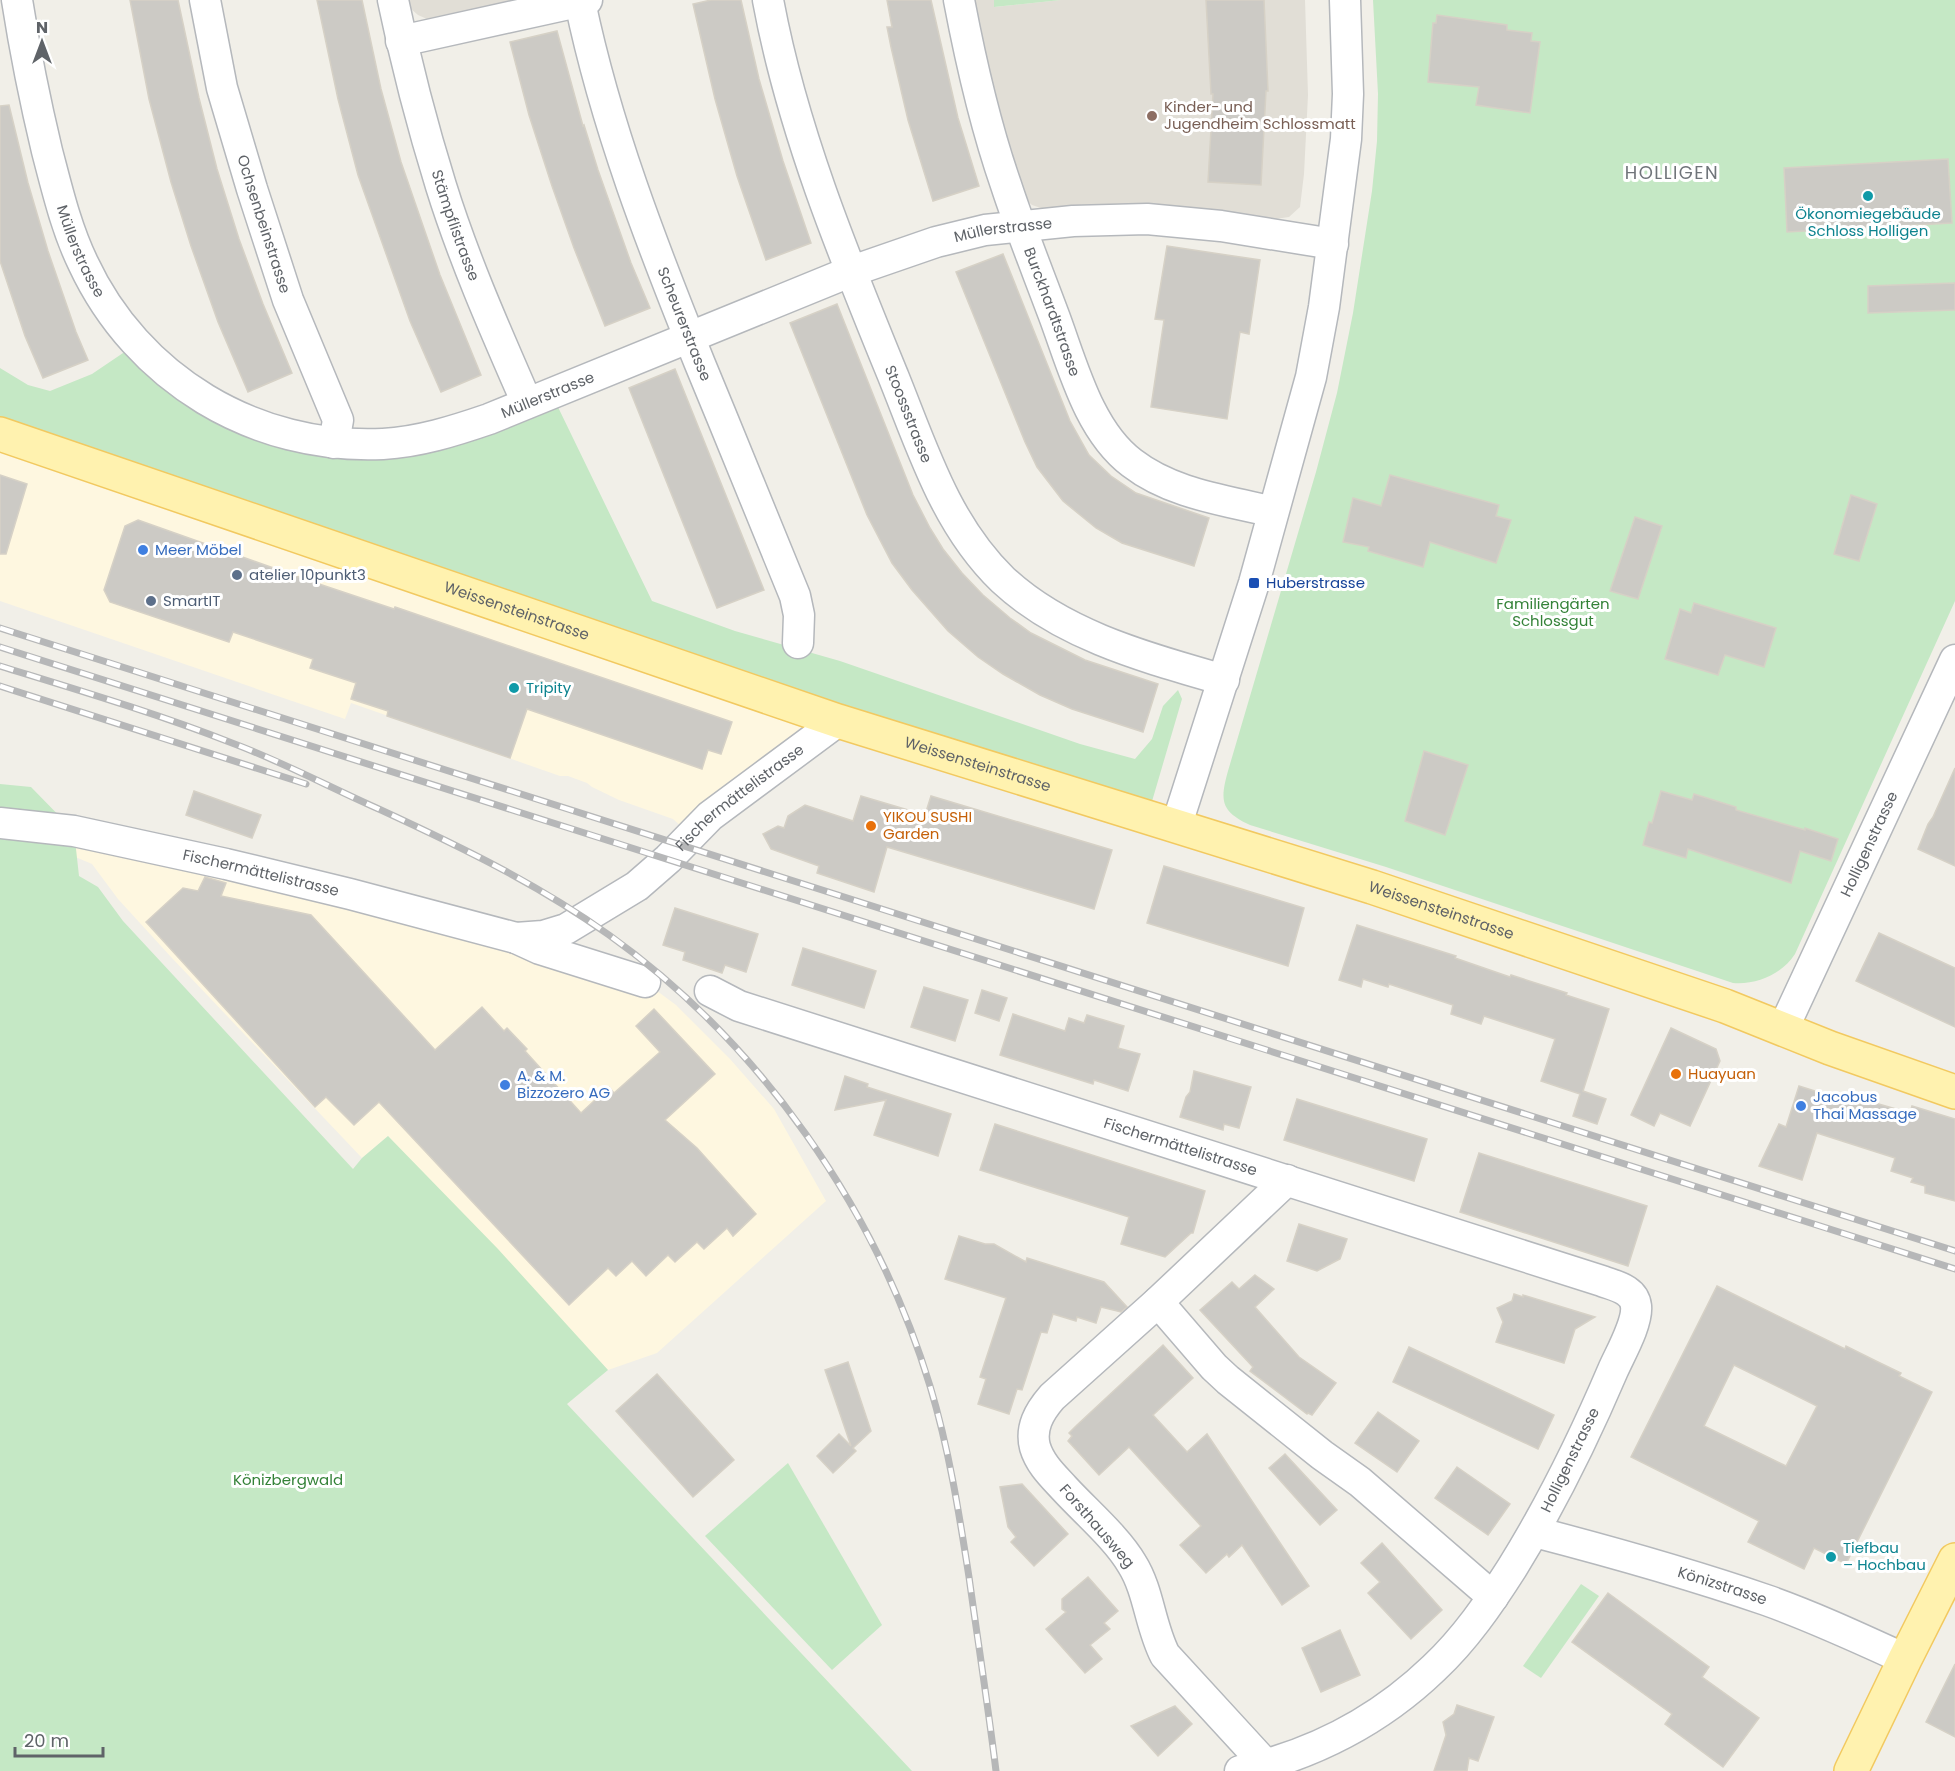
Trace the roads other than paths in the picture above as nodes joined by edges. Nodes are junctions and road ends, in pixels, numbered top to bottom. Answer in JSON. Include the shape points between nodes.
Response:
{"nodes":[{"id":1,"x":17,"y":0,"type":"edge"},
{"id":2,"x":206,"y":0,"type":"edge"},
{"id":3,"x":393,"y":0,"type":"edge"},
{"id":4,"x":768,"y":0,"type":"edge"},
{"id":5,"x":959,"y":0,"type":"edge"},
{"id":6,"x":1345,"y":0,"type":"edge"},
{"id":7,"x":584,"y":1,"type":"edge"},
{"id":8,"x":401,"y":41,"type":"junction"},
{"id":9,"x":1021,"y":227,"type":"junction"},
{"id":10,"x":1333,"y":244,"type":"junction"},
{"id":11,"x":852,"y":271,"type":"junction"},
{"id":12,"x":689,"y":336,"type":"junction"},
{"id":13,"x":527,"y":403,"type":"junction"},
{"id":14,"x":0,"y":434,"type":"edge"},
{"id":15,"x":334,"y":443,"type":"junction"},
{"id":16,"x":1273,"y":512,"type":"junction"},
{"id":17,"x":798,"y":643,"type":"dead end"},
{"id":18,"x":1955,"y":660,"type":"edge"},
{"id":19,"x":1224,"y":680,"type":"junction"},
{"id":20,"x":838,"y":721,"type":"junction"},
{"id":21,"x":0,"y":823,"type":"edge"},
{"id":22,"x":1176,"y":827,"type":"junction"},
{"id":23,"x":516,"y":938,"type":"junction"},
{"id":24,"x":645,"y":982,"type":"dead end"},
{"id":25,"x":710,"y":992,"type":"dead end"},
{"id":26,"x":1783,"y":1029,"type":"junction"},
{"id":27,"x":1955,"y":1092,"type":"edge"},
{"id":28,"x":1287,"y":1180,"type":"junction"},
{"id":29,"x":1158,"y":1302,"type":"junction"},
{"id":30,"x":1635,"y":1316,"type":"joint"},
{"id":31,"x":1534,"y":1532,"type":"junction"},
{"id":32,"x":1955,"y":1560,"type":"edge"},
{"id":33,"x":1493,"y":1597,"type":"junction"},
{"id":34,"x":1905,"y":1659,"type":"junction"},
{"id":35,"x":1253,"y":1768,"type":"edge"},
{"id":36,"x":1851,"y":1771,"type":"edge"}],
"edges":[{"from":1,"to":15,"type":"street","name":"Müllerstrasse","via":[[37,109],[65,219],[83,265],[110,311],[143,351],[183,386],[206,400],[261,426]]},
{"from":2,"to":15,"type":"street","name":"Ochsenbeinstrasse","via":[[222,88],[252,189],[288,300],[338,420]]},
{"from":3,"to":8,"type":"street","name":"Stämpflistrasse"},
{"from":4,"to":11,"type":"street","name":"Stoossstrasse","via":[[815,174]]},
{"from":5,"to":9,"type":"street","name":"Burckhardtstrasse","via":[[985,118]]},
{"from":6,"to":10,"type":"street","via":[[1347,128]]},
{"from":7,"to":8,"type":"street"},
{"from":7,"to":12,"type":"street","name":"Scheurerstrasse","via":[[602,95],[623,164]]},
{"from":8,"to":13,"type":"street","name":"Stämpflistrasse","via":[[441,187],[467,261]]},
{"from":9,"to":10,"type":"street","name":"Müllerstrasse","via":[[1147,219]]},
{"from":9,"to":11,"type":"street","name":"Müllerstrasse","via":[[985,230],[936,242]]},
{"from":9,"to":16,"type":"street","name":"Burckhardtstrasse","via":[[1086,399],[1105,437],[1132,463],[1162,482]]},
{"from":10,"to":16,"type":"street","via":[[1311,377]]},
{"from":11,"to":12,"type":"street","name":"Müllerstrasse"},
{"from":11,"to":19,"type":"street","name":"Stoossstrasse","via":[[932,474],[948,507],[983,558],[1026,598],[1079,631]]},
{"from":12,"to":13,"type":"street","name":"Müllerstrasse"},
{"from":12,"to":17,"type":"street","name":"Scheurerstrasse","via":[[795,596]]},
{"from":13,"to":15,"type":"street","name":"Müllerstrasse","via":[[460,429],[416,440]]},
{"from":14,"to":20,"type":"main road","name":"Weissensteinstrasse"},
{"from":16,"to":19,"type":"street"},
{"from":18,"to":26,"type":"street","name":"Holligenstrasse"},
{"from":19,"to":22,"type":"street"},
{"from":20,"to":22,"type":"main road","name":"Weissensteinstrasse"},
{"from":20,"to":23,"type":"street","name":"Fischermättelistrasse","via":[[710,816],[637,886],[566,929]]},
{"from":21,"to":23,"type":"street","name":"Fischermättelistrasse","via":[[74,831],[226,864]]},
{"from":22,"to":26,"type":"main road","name":"Weissensteinstrasse","via":[[1372,887]]},
{"from":23,"to":24,"type":"street","name":"Fischermättelistrasse"},
{"from":25,"to":28,"type":"street","name":"Fischermättelistrasse","via":[[739,1006]]},
{"from":26,"to":27,"type":"main road","name":"Weissensteinstrasse"},
{"from":28,"to":29,"type":"street","name":"Forsthausweg"},
{"from":28,"to":30,"type":"street","name":"Fischermättelistrasse","via":[[1626,1289],[1634,1299]]},
{"from":29,"to":33,"type":"street","via":[[1214,1367],[1253,1402],[1360,1482]]},
{"from":29,"to":35,"type":"street","name":"Forsthausweg","via":[[1045,1405],[1035,1423],[1035,1448],[1046,1468],[1132,1564],[1165,1655]]},
{"from":30,"to":31,"type":"street","name":"Holligenstrasse","via":[[1591,1421]]},
{"from":31,"to":33,"type":"street","name":"Holligenstrasse"},
{"from":31,"to":34,"type":"street","name":"Könizstrasse","via":[[1765,1600]]},
{"from":32,"to":34,"type":"main road"},
{"from":33,"to":35,"type":"street","name":"Holligenstrasse","via":[[1435,1668],[1402,1696],[1325,1743]]},
{"from":34,"to":36,"type":"main road"}]}
